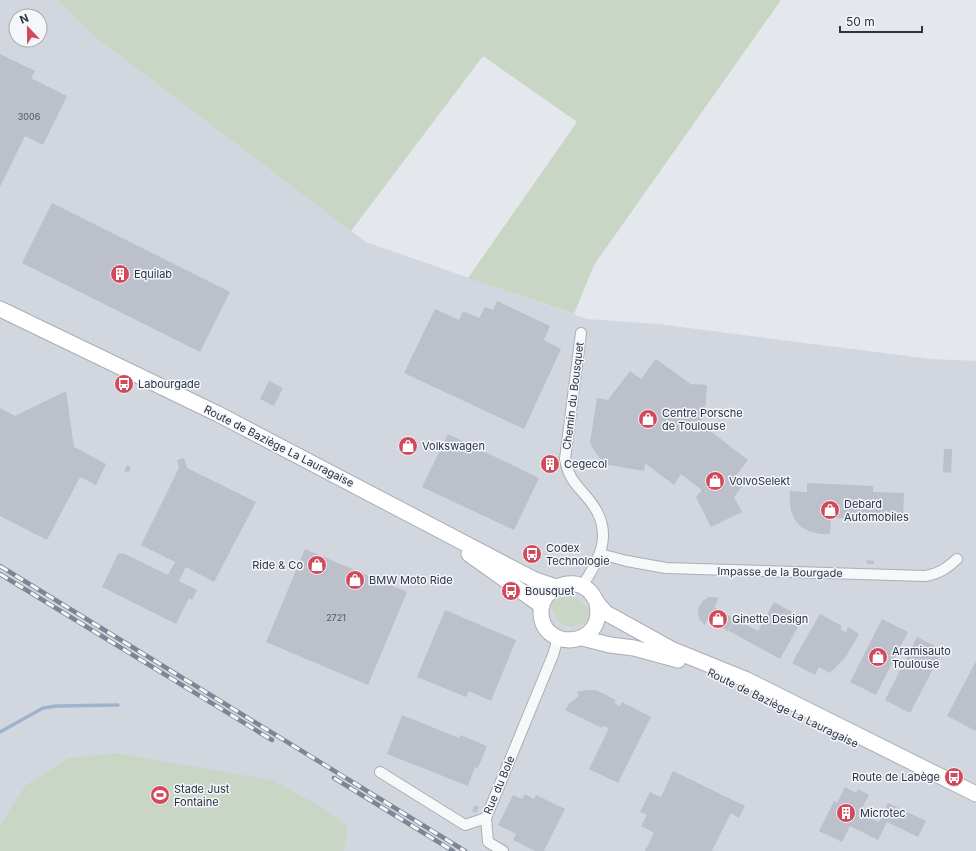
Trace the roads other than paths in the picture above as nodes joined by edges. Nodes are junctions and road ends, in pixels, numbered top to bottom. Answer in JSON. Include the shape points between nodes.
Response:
{"nodes":[{"id":1,"x":0,"y":309,"type":"edge"},
{"id":2,"x":0,"y":318,"type":"edge"},
{"id":3,"x":581,"y":333,"type":"dead end"},
{"id":4,"x":600,"y":554,"type":"junction"},
{"id":5,"x":958,"y":559,"type":"dead end"},
{"id":6,"x":582,"y":586,"type":"junction"},
{"id":7,"x":556,"y":587,"type":"junction"},
{"id":8,"x":597,"y":604,"type":"junction"},
{"id":9,"x":542,"y":606,"type":"junction"},
{"id":10,"x":558,"y":638,"type":"junction"},
{"id":11,"x":582,"y":638,"type":"junction"},
{"id":12,"x":380,"y":772,"type":"dead end"},
{"id":13,"x":976,"y":794,"type":"edge"},
{"id":14,"x":976,"y":803,"type":"edge"},
{"id":15,"x":486,"y":818,"type":"junction"},
{"id":16,"x":503,"y":851,"type":"edge"}],
"edges":[{"from":1,"to":7,"type":"main road","name":"Route de Baziège La Lauragaise","via":[[218,414],[533,578]]},
{"from":2,"to":9,"type":"main road","name":"Route de Baziège La Lauragaise","via":[[214,422],[466,551]]},
{"from":3,"to":4,"type":"street","name":"Chemin du Bousquet","via":[[565,459],[571,478],[591,501],[598,514],[603,534]]},
{"from":4,"to":5,"type":"street","name":"Impasse de la Bourgade","via":[[666,568],[925,576],[947,569]]},
{"from":4,"to":6,"type":"street","name":"Chemin du Bousquet"},
{"from":6,"to":7,"type":"main road","via":[[570,583]]},
{"from":6,"to":8,"type":"main road","via":[[591,593]]},
{"from":7,"to":9,"type":"main road","via":[[546,597]]},
{"from":8,"to":11,"type":"main road","via":[[599,610],[596,624]]},
{"from":8,"to":13,"type":"main road","name":"Route de Baziège La Lauragaise","via":[[606,613],[673,650],[747,680]]},
{"from":9,"to":10,"type":"main road","via":[[544,625]]},
{"from":10,"to":11,"type":"main road"},
{"from":10,"to":15,"type":"street","name":"Rue du Bole"},
{"from":11,"to":14,"type":"main road","name":"Route de Baziège La Lauragaise","via":[[672,658],[718,676]]},
{"from":12,"to":15,"type":"street","name":"Rue du Bole","via":[[465,825]]},
{"from":15,"to":16,"type":"street","via":[[488,842]]}]}
